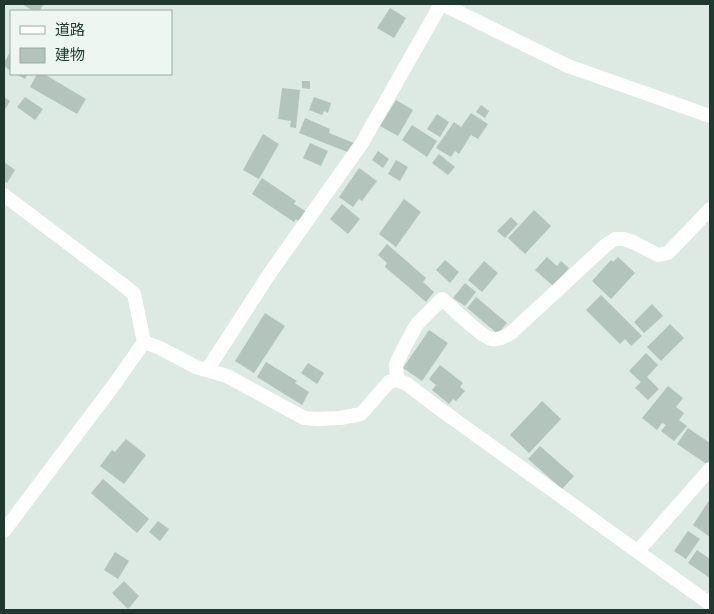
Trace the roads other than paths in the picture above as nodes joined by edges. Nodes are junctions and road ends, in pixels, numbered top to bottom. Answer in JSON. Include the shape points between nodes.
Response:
{"nodes":[{"id":1,"x":441,"y":4,"type":"edge"},
{"id":2,"x":710,"y":116,"type":"edge"},
{"id":3,"x":4,"y":195,"type":"edge"},
{"id":4,"x":710,"y":209,"type":"edge"},
{"id":5,"x":144,"y":342,"type":"junction"},
{"id":6,"x":207,"y":370,"type":"junction"},
{"id":7,"x":397,"y":380,"type":"junction"},
{"id":8,"x":710,"y":468,"type":"edge"},
{"id":9,"x":4,"y":531,"type":"edge"},
{"id":10,"x":638,"y":551,"type":"junction"},
{"id":11,"x":710,"y":604,"type":"edge"}],
"edges":[{"from":1,"to":2,"type":"street","via":[[568,66]]},
{"from":1,"to":6,"type":"street","via":[[362,143],[270,273]]},
{"from":3,"to":5,"type":"street","via":[[134,294]]},
{"from":4,"to":7,"type":"street","via":[[668,253],[658,255],[633,242],[615,239],[501,339],[480,332],[442,299],[417,324],[407,342],[396,364]]},
{"from":5,"to":6,"type":"street"},
{"from":5,"to":9,"type":"street"},
{"from":6,"to":7,"type":"street","via":[[227,376],[304,418],[317,419],[361,414],[389,382]]},
{"from":7,"to":10,"type":"street","via":[[407,384]]},
{"from":8,"to":10,"type":"street"},
{"from":10,"to":11,"type":"street"}]}
